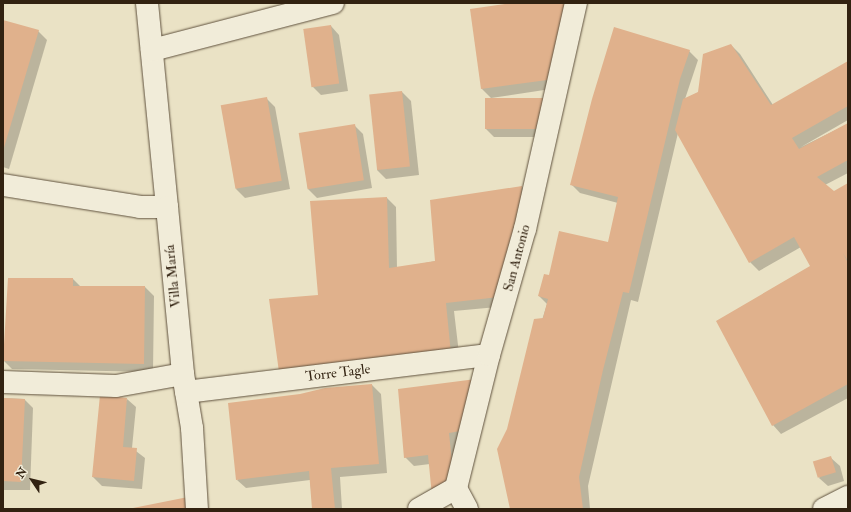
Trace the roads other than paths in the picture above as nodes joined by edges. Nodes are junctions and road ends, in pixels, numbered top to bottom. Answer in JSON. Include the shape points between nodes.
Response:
{"nodes":[{"id":1,"x":147,"y":3,"type":"edge"},
{"id":2,"x":333,"y":3,"type":"edge"},
{"id":3,"x":576,"y":3,"type":"edge"},
{"id":4,"x":152,"y":50,"type":"junction"},
{"id":5,"x":3,"y":185,"type":"edge"},
{"id":6,"x":167,"y":207,"type":"junction"},
{"id":7,"x":489,"y":355,"type":"junction"},
{"id":8,"x":3,"y":382,"type":"edge"},
{"id":9,"x":185,"y":383,"type":"junction"},
{"id":10,"x":456,"y":488,"type":"junction"},
{"id":11,"x":848,"y":497,"type":"edge"},
{"id":12,"x":197,"y":509,"type":"edge"},
{"id":13,"x":418,"y":509,"type":"edge"},
{"id":14,"x":467,"y":509,"type":"edge"},
{"id":15,"x":824,"y":509,"type":"edge"}],
"edges":[{"from":1,"to":4,"type":"street","name":"Villa María"},
{"from":2,"to":4,"type":"street"},
{"from":3,"to":7,"type":"street","name":"San Antonio","via":[[525,229]]},
{"from":4,"to":6,"type":"street","name":"Villa María"},
{"from":5,"to":6,"type":"street","via":[[140,207]]},
{"from":6,"to":9,"type":"street","name":"Villa María"},
{"from":7,"to":9,"type":"street","name":"Torre Tagle"},
{"from":7,"to":10,"type":"street","name":"San Antonio"},
{"from":8,"to":9,"type":"street","name":"Torre Tagle","via":[[116,386]]},
{"from":9,"to":12,"type":"street","name":"Villa María","via":[[192,428]]},
{"from":10,"to":13,"type":"street"},
{"from":10,"to":14,"type":"street"},
{"from":11,"to":15,"type":"street"}]}
